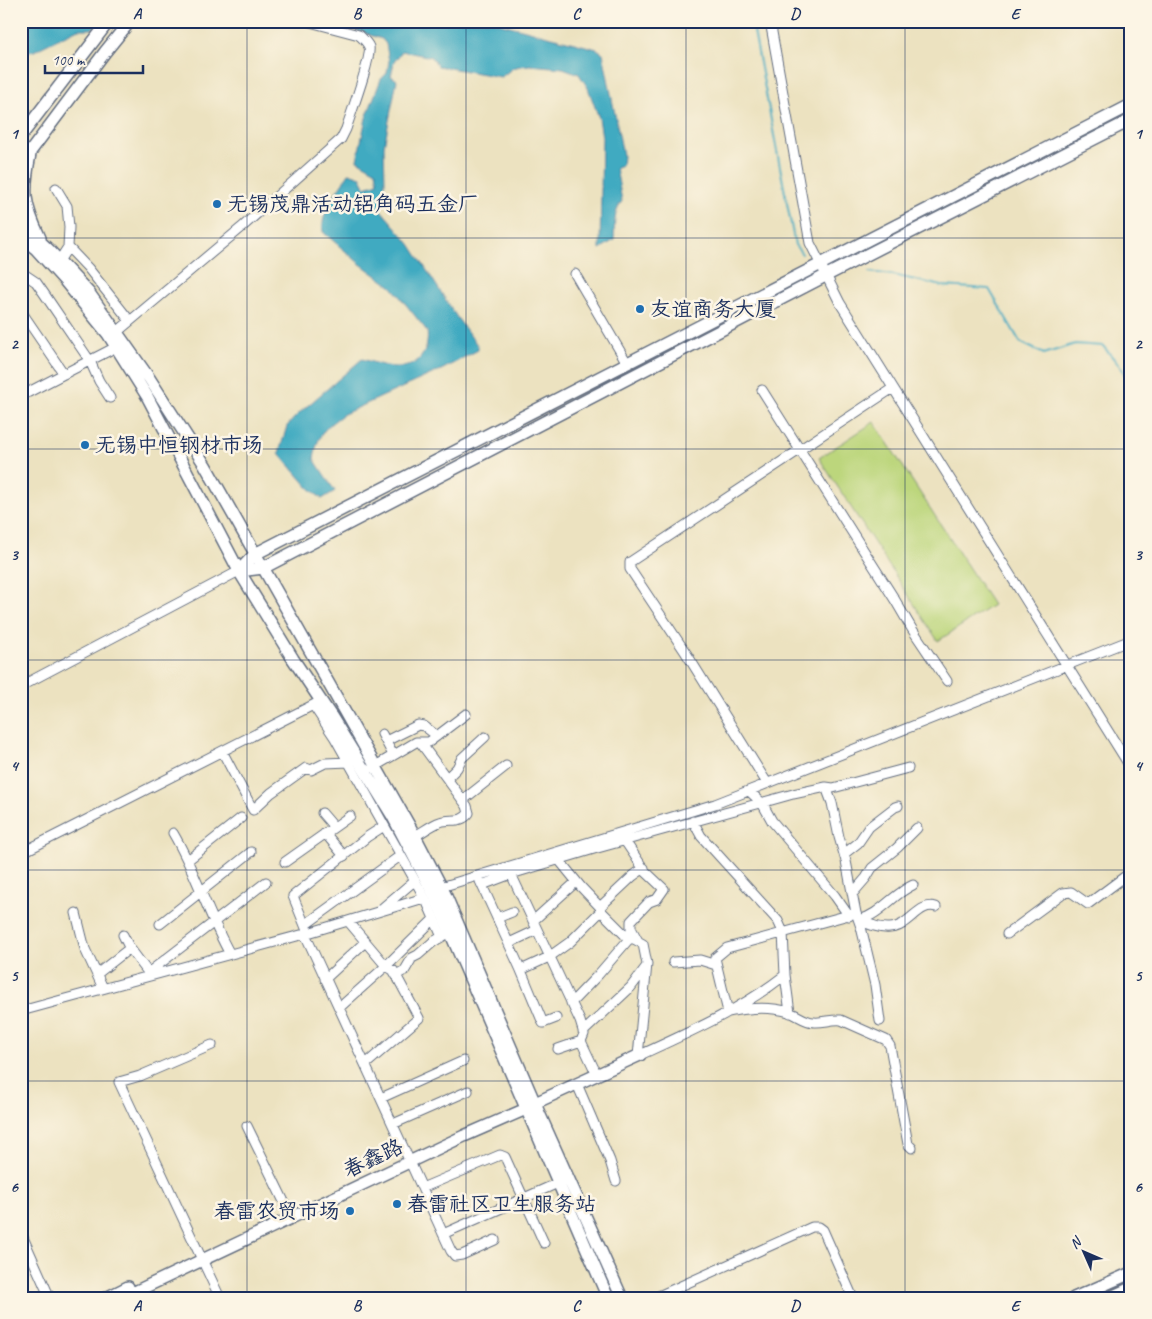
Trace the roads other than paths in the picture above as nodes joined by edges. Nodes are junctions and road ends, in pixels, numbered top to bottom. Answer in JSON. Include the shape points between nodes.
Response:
{"nodes":[{"id":1,"x":109,"y":21,"type":"edge"},
{"id":2,"x":130,"y":21,"type":"edge"},
{"id":3,"x":306,"y":21,"type":"edge"},
{"id":4,"x":770,"y":21,"type":"edge"},
{"id":5,"x":1131,"y":105,"type":"edge"},
{"id":6,"x":1131,"y":120,"type":"edge"},
{"id":7,"x":21,"y":136,"type":"edge"},
{"id":8,"x":31,"y":151,"type":"junction"},
{"id":9,"x":21,"y":164,"type":"edge"},
{"id":10,"x":56,"y":188,"type":"dead end"},
{"id":11,"x":21,"y":224,"type":"edge"},
{"id":12,"x":21,"y":237,"type":"edge"},
{"id":13,"x":21,"y":244,"type":"edge"},
{"id":14,"x":39,"y":247,"type":"junction"},
{"id":15,"x":68,"y":247,"type":"junction"},
{"id":16,"x":59,"y":261,"type":"junction"},
{"id":17,"x":820,"y":263,"type":"junction"},
{"id":18,"x":21,"y":272,"type":"edge"},
{"id":19,"x":575,"y":274,"type":"dead end"},
{"id":20,"x":826,"y":276,"type":"junction"},
{"id":21,"x":21,"y":311,"type":"edge"},
{"id":22,"x":130,"y":321,"type":"junction"},
{"id":23,"x":117,"y":332,"type":"junction"},
{"id":24,"x":120,"y":344,"type":"junction"},
{"id":25,"x":90,"y":361,"type":"junction"},
{"id":26,"x":627,"y":362,"type":"junction"},
{"id":27,"x":64,"y":374,"type":"junction"},
{"id":28,"x":893,"y":388,"type":"junction"},
{"id":29,"x":762,"y":390,"type":"dead end"},
{"id":30,"x":21,"y":396,"type":"edge"},
{"id":31,"x":110,"y":398,"type":"dead end"},
{"id":32,"x":800,"y":450,"type":"junction"},
{"id":33,"x":255,"y":554,"type":"junction"},
{"id":34,"x":263,"y":568,"type":"junction"},
{"id":35,"x":239,"y":571,"type":"junction"},
{"id":36,"x":1131,"y":640,"type":"edge"},
{"id":37,"x":1067,"y":666,"type":"junction"},
{"id":38,"x":947,"y":681,"type":"dead end"},
{"id":39,"x":21,"y":686,"type":"edge"},
{"id":40,"x":317,"y":703,"type":"junction"},
{"id":41,"x":466,"y":714,"type":"dead end"},
{"id":42,"x":437,"y":736,"type":"junction"},
{"id":43,"x":485,"y":737,"type":"dead end"},
{"id":44,"x":420,"y":742,"type":"junction"},
{"id":45,"x":222,"y":751,"type":"junction"},
{"id":46,"x":393,"y":756,"type":"junction"},
{"id":47,"x":349,"y":762,"type":"junction"},
{"id":48,"x":506,"y":766,"type":"dead end"},
{"id":49,"x":908,"y":768,"type":"dead end"},
{"id":50,"x":1131,"y":768,"type":"edge"},
{"id":51,"x":365,"y":770,"type":"junction"},
{"id":52,"x":447,"y":778,"type":"junction"},
{"id":53,"x":767,"y":783,"type":"junction"},
{"id":54,"x":826,"y":787,"type":"junction"},
{"id":55,"x":749,"y":791,"type":"junction"},
{"id":56,"x":463,"y":800,"type":"junction"},
{"id":57,"x":762,"y":803,"type":"junction"},
{"id":58,"x":898,"y":806,"type":"dead end"},
{"id":59,"x":322,"y":813,"type":"dead end"},
{"id":60,"x":350,"y":816,"type":"dead end"},
{"id":61,"x":242,"y":818,"type":"dead end"},
{"id":62,"x":693,"y":821,"type":"junction"},
{"id":63,"x":384,"y":826,"type":"junction"},
{"id":64,"x":334,"y":827,"type":"junction"},
{"id":65,"x":918,"y":828,"type":"dead end"},
{"id":66,"x":173,"y":833,"type":"dead end"},
{"id":67,"x":326,"y":833,"type":"junction"},
{"id":68,"x":416,"y":836,"type":"junction"},
{"id":69,"x":625,"y":841,"type":"junction"},
{"id":70,"x":251,"y":852,"type":"dead end"},
{"id":71,"x":21,"y":853,"type":"edge"},
{"id":72,"x":844,"y":854,"type":"junction"},
{"id":73,"x":344,"y":856,"type":"junction"},
{"id":74,"x":400,"y":856,"type":"junction"},
{"id":75,"x":188,"y":860,"type":"junction"},
{"id":76,"x":559,"y":860,"type":"junction"},
{"id":77,"x":286,"y":862,"type":"dead end"},
{"id":78,"x":644,"y":868,"type":"junction"},
{"id":79,"x":1131,"y":872,"type":"edge"},
{"id":80,"x":511,"y":874,"type":"junction"},
{"id":81,"x":480,"y":880,"type":"junction"},
{"id":82,"x":414,"y":881,"type":"junction"},
{"id":83,"x":266,"y":882,"type":"dead end"},
{"id":84,"x":576,"y":882,"type":"junction"},
{"id":85,"x":913,"y":885,"type":"dead end"},
{"id":86,"x":441,"y":887,"type":"junction"},
{"id":87,"x":200,"y":890,"type":"junction"},
{"id":88,"x":853,"y":893,"type":"junction"},
{"id":89,"x":424,"y":898,"type":"junction"},
{"id":90,"x":936,"y":907,"type":"dead end"},
{"id":91,"x":600,"y":909,"type":"junction"},
{"id":92,"x":512,"y":912,"type":"dead end"},
{"id":93,"x":76,"y":913,"type":"dead end"},
{"id":94,"x":376,"y":913,"type":"junction"},
{"id":95,"x":854,"y":916,"type":"junction"},
{"id":96,"x":497,"y":918,"type":"junction"},
{"id":97,"x":434,"y":919,"type":"junction"},
{"id":98,"x":533,"y":921,"type":"junction"},
{"id":99,"x":214,"y":922,"type":"junction"},
{"id":100,"x":348,"y":922,"type":"junction"},
{"id":101,"x":160,"y":924,"type":"dead end"},
{"id":102,"x":306,"y":930,"type":"junction"},
{"id":103,"x":537,"y":930,"type":"junction"},
{"id":104,"x":783,"y":932,"type":"junction"},
{"id":105,"x":1008,"y":934,"type":"dead end"},
{"id":106,"x":123,"y":935,"type":"dead end"},
{"id":107,"x":446,"y":935,"type":"junction"},
{"id":108,"x":634,"y":940,"type":"junction"},
{"id":109,"x":365,"y":942,"type":"junction"},
{"id":110,"x":509,"y":943,"type":"junction"},
{"id":111,"x":130,"y":948,"type":"junction"},
{"id":112,"x":230,"y":954,"type":"junction"},
{"id":113,"x":550,"y":957,"type":"junction"},
{"id":114,"x":673,"y":962,"type":"dead end"},
{"id":115,"x":716,"y":965,"type":"junction"},
{"id":116,"x":386,"y":966,"type":"junction"},
{"id":117,"x":646,"y":967,"type":"junction"},
{"id":118,"x":521,"y":970,"type":"junction"},
{"id":119,"x":97,"y":974,"type":"junction"},
{"id":120,"x":150,"y":975,"type":"junction"},
{"id":121,"x":396,"y":975,"type":"junction"},
{"id":122,"x":785,"y":975,"type":"junction"},
{"id":123,"x":325,"y":979,"type":"junction"},
{"id":124,"x":103,"y":988,"type":"junction"},
{"id":125,"x":571,"y":1003,"type":"junction"},
{"id":126,"x":339,"y":1008,"type":"junction"},
{"id":127,"x":21,"y":1011,"type":"edge"},
{"id":128,"x":728,"y":1012,"type":"junction"},
{"id":129,"x":790,"y":1013,"type":"junction"},
{"id":130,"x":556,"y":1018,"type":"dead end"},
{"id":131,"x":880,"y":1021,"type":"dead end"},
{"id":132,"x":582,"y":1036,"type":"junction"},
{"id":133,"x":212,"y":1045,"type":"dead end"},
{"id":134,"x":558,"y":1049,"type":"dead end"},
{"id":135,"x":639,"y":1055,"type":"junction"},
{"id":136,"x":463,"y":1061,"type":"dead end"},
{"id":137,"x":366,"y":1064,"type":"junction"},
{"id":138,"x":597,"y":1075,"type":"junction"},
{"id":139,"x":577,"y":1084,"type":"junction"},
{"id":140,"x":468,"y":1091,"type":"dead end"},
{"id":141,"x":381,"y":1098,"type":"junction"},
{"id":142,"x":529,"y":1107,"type":"junction"},
{"id":143,"x":393,"y":1124,"type":"junction"},
{"id":144,"x":247,"y":1126,"type":"dead end"},
{"id":145,"x":912,"y":1148,"type":"dead end"},
{"id":146,"x":409,"y":1158,"type":"junction"},
{"id":147,"x":616,"y":1181,"type":"dead end"},
{"id":148,"x":558,"y":1183,"type":"junction"},
{"id":149,"x":422,"y":1188,"type":"junction"},
{"id":150,"x":523,"y":1198,"type":"junction"},
{"id":151,"x":290,"y":1215,"type":"junction"},
{"id":152,"x":21,"y":1233,"type":"edge"},
{"id":153,"x":443,"y":1234,"type":"junction"},
{"id":154,"x":495,"y":1240,"type":"dead end"},
{"id":155,"x":544,"y":1243,"type":"dead end"},
{"id":156,"x":201,"y":1257,"type":"junction"},
{"id":157,"x":1131,"y":1273,"type":"edge"},
{"id":158,"x":1131,"y":1288,"type":"edge"},
{"id":159,"x":50,"y":1298,"type":"edge"},
{"id":160,"x":106,"y":1298,"type":"edge"},
{"id":161,"x":122,"y":1298,"type":"edge"},
{"id":162,"x":220,"y":1298,"type":"edge"},
{"id":163,"x":608,"y":1298,"type":"edge"},
{"id":164,"x":622,"y":1298,"type":"edge"},
{"id":165,"x":654,"y":1298,"type":"edge"},
{"id":166,"x":853,"y":1298,"type":"edge"},
{"id":167,"x":1074,"y":1298,"type":"edge"},
{"id":168,"x":1109,"y":1298,"type":"edge"}],
"edges":[{"from":1,"to":7,"type":"main road"},
{"from":2,"to":8,"type":"main road"},
{"from":3,"to":22,"type":"street","via":[[359,35],[369,48],[346,129],[328,151]]},
{"from":4,"to":17,"type":"street","via":[[810,242]]},
{"from":5,"to":17,"type":"main road"},
{"from":6,"to":20,"type":"main road"},
{"from":8,"to":9,"type":"main road"},
{"from":8,"to":14,"type":"main road","via":[[25,182],[26,203]]},
{"from":10,"to":15,"type":"street","via":[[67,206]]},
{"from":11,"to":14,"type":"main road"},
{"from":12,"to":14,"type":"main road"},
{"from":13,"to":14,"type":"main road"},
{"from":14,"to":16,"type":"main road"},
{"from":14,"to":24,"type":"main road"},
{"from":15,"to":16,"type":"street"},
{"from":15,"to":22,"type":"street"},
{"from":16,"to":23,"type":"main road","via":[[89,293]]},
{"from":17,"to":20,"type":"street"},
{"from":17,"to":26,"type":"main road"},
{"from":18,"to":25,"type":"street","via":[[44,292]]},
{"from":19,"to":26,"type":"street"},
{"from":20,"to":28,"type":"street"},
{"from":20,"to":34,"type":"main road"},
{"from":21,"to":27,"type":"street"},
{"from":22,"to":23,"type":"street"},
{"from":23,"to":24,"type":"main road"},
{"from":24,"to":25,"type":"street"},
{"from":24,"to":33,"type":"main road","via":[[205,465]]},
{"from":24,"to":35,"type":"main road"},
{"from":25,"to":27,"type":"street"},
{"from":25,"to":31,"type":"street"},
{"from":26,"to":33,"type":"main road"},
{"from":27,"to":30,"type":"street"},
{"from":28,"to":32,"type":"street"},
{"from":28,"to":37,"type":"street"},
{"from":29,"to":32,"type":"street"},
{"from":32,"to":38,"type":"street"},
{"from":32,"to":53,"type":"street","via":[[630,562],[630,569]]},
{"from":33,"to":34,"type":"main road"},
{"from":33,"to":35,"type":"main road"},
{"from":34,"to":35,"type":"main road"},
{"from":34,"to":51,"type":"main road"},
{"from":35,"to":39,"type":"street"},
{"from":35,"to":40,"type":"main road"},
{"from":36,"to":37,"type":"street"},
{"from":37,"to":50,"type":"street"},
{"from":37,"to":53,"type":"street"},
{"from":40,"to":45,"type":"street"},
{"from":40,"to":47,"type":"street"},
{"from":40,"to":51,"type":"main road"},
{"from":41,"to":42,"type":"street"},
{"from":42,"to":44,"type":"street","via":[[429,742]]},
{"from":42,"to":46,"type":"street","via":[[418,725],[384,738]]},
{"from":43,"to":52,"type":"street","via":[[462,758]]},
{"from":44,"to":46,"type":"street"},
{"from":44,"to":52,"type":"street"},
{"from":45,"to":47,"type":"street","via":[[254,810],[270,793],[306,768],[311,770],[325,763]]},
{"from":45,"to":71,"type":"street"},
{"from":46,"to":51,"type":"street"},
{"from":47,"to":51,"type":"street"},
{"from":48,"to":56,"type":"street"},
{"from":49,"to":54,"type":"street","via":[[834,788]]},
{"from":51,"to":63,"type":"street"},
{"from":51,"to":68,"type":"main road"},
{"from":51,"to":107,"type":"main road","via":[[435,897]]},
{"from":52,"to":56,"type":"street"},
{"from":53,"to":55,"type":"street"},
{"from":54,"to":57,"type":"street"},
{"from":54,"to":72,"type":"street"},
{"from":55,"to":57,"type":"street"},
{"from":55,"to":81,"type":"street"},
{"from":56,"to":68,"type":"street","via":[[469,810],[467,816],[456,821],[443,820]]},
{"from":57,"to":62,"type":"street"},
{"from":57,"to":95,"type":"street","via":[[772,821]]},
{"from":58,"to":72,"type":"street","via":[[868,827],[858,843]]},
{"from":59,"to":64,"type":"street"},
{"from":60,"to":64,"type":"street"},
{"from":61,"to":75,"type":"street"},
{"from":62,"to":69,"type":"street"},
{"from":62,"to":104,"type":"street","via":[[701,836],[778,921]]},
{"from":63,"to":73,"type":"street"},
{"from":63,"to":74,"type":"street"},
{"from":64,"to":67,"type":"street"},
{"from":65,"to":88,"type":"street","via":[[872,868]]},
{"from":66,"to":75,"type":"street"},
{"from":67,"to":73,"type":"street"},
{"from":67,"to":77,"type":"street"},
{"from":68,"to":86,"type":"main road"},
{"from":69,"to":76,"type":"street"},
{"from":69,"to":78,"type":"street"},
{"from":70,"to":87,"type":"street"},
{"from":72,"to":88,"type":"street"},
{"from":73,"to":102,"type":"street","via":[[293,896]]},
{"from":74,"to":82,"type":"street"},
{"from":74,"to":102,"type":"street"},
{"from":75,"to":87,"type":"street"},
{"from":76,"to":80,"type":"street"},
{"from":76,"to":84,"type":"street"},
{"from":78,"to":91,"type":"street"},
{"from":78,"to":108,"type":"street","via":[[664,889],[631,921]]},
{"from":79,"to":105,"type":"street","via":[[1088,904],[1071,892],[1063,893]]},
{"from":80,"to":81,"type":"street"},
{"from":80,"to":98,"type":"street"},
{"from":81,"to":86,"type":"street"},
{"from":81,"to":96,"type":"street"},
{"from":82,"to":89,"type":"street"},
{"from":82,"to":94,"type":"street"},
{"from":83,"to":99,"type":"street"},
{"from":84,"to":91,"type":"street"},
{"from":84,"to":98,"type":"street"},
{"from":85,"to":95,"type":"street","via":[[901,890],[871,916]]},
{"from":86,"to":142,"type":"main road"},
{"from":87,"to":99,"type":"street"},
{"from":87,"to":101,"type":"street"},
{"from":88,"to":95,"type":"street"},
{"from":89,"to":94,"type":"street"},
{"from":89,"to":97,"type":"street"},
{"from":90,"to":95,"type":"street","via":[[923,908],[904,924],[891,928],[876,926]]},
{"from":91,"to":108,"type":"street"},
{"from":91,"to":113,"type":"street","via":[[570,942]]},
{"from":92,"to":96,"type":"street"},
{"from":93,"to":119,"type":"street","via":[[85,949]]},
{"from":94,"to":100,"type":"street"},
{"from":95,"to":104,"type":"street"},
{"from":95,"to":131,"type":"street","via":[[875,985]]},
{"from":96,"to":110,"type":"street"},
{"from":97,"to":107,"type":"street"},
{"from":97,"to":116,"type":"street"},
{"from":98,"to":103,"type":"street"},
{"from":99,"to":112,"type":"street"},
{"from":99,"to":120,"type":"street","via":[[152,969]]},
{"from":100,"to":102,"type":"street"},
{"from":100,"to":109,"type":"street"},
{"from":102,"to":112,"type":"street"},
{"from":102,"to":123,"type":"street"},
{"from":103,"to":110,"type":"street"},
{"from":103,"to":113,"type":"street"},
{"from":104,"to":115,"type":"street","via":[[727,948],[715,958]]},
{"from":104,"to":122,"type":"street"},
{"from":106,"to":111,"type":"street"},
{"from":107,"to":121,"type":"street","via":[[412,958],[405,970]]},
{"from":107,"to":142,"type":"main road"},
{"from":108,"to":117,"type":"street","via":[[643,944]]},
{"from":108,"to":125,"type":"street"},
{"from":109,"to":116,"type":"street"},
{"from":109,"to":123,"type":"street"},
{"from":110,"to":118,"type":"street"},
{"from":111,"to":119,"type":"street"},
{"from":111,"to":120,"type":"street"},
{"from":112,"to":120,"type":"street"},
{"from":113,"to":118,"type":"street"},
{"from":113,"to":125,"type":"street"},
{"from":114,"to":115,"type":"street","via":[[700,960]]},
{"from":115,"to":128,"type":"street"},
{"from":116,"to":121,"type":"street"},
{"from":116,"to":126,"type":"street"},
{"from":117,"to":132,"type":"street","via":[[631,987]]},
{"from":117,"to":135,"type":"street"},
{"from":118,"to":130,"type":"street","via":[[543,1023]]},
{"from":119,"to":124,"type":"street"},
{"from":120,"to":124,"type":"street"},
{"from":121,"to":137,"type":"street","via":[[419,1018]]},
{"from":122,"to":128,"type":"street"},
{"from":122,"to":129,"type":"street"},
{"from":123,"to":126,"type":"street"},
{"from":124,"to":127,"type":"street"},
{"from":125,"to":132,"type":"street"},
{"from":126,"to":137,"type":"street"},
{"from":128,"to":129,"type":"street","via":[[769,1008]]},
{"from":128,"to":135,"type":"street"},
{"from":129,"to":145,"type":"street","via":[[814,1022],[841,1020],[888,1042],[908,1144]]},
{"from":132,"to":134,"type":"street"},
{"from":132,"to":138,"type":"street"},
{"from":133,"to":156,"type":"street","via":[[119,1082]]},
{"from":135,"to":138,"type":"main road","name":"春鑫路"},
{"from":136,"to":141,"type":"street"},
{"from":137,"to":141,"type":"street"},
{"from":138,"to":139,"type":"main road","name":"春鑫路"},
{"from":139,"to":142,"type":"main road","name":"春鑫路"},
{"from":139,"to":147,"type":"street"},
{"from":140,"to":143,"type":"street"},
{"from":141,"to":143,"type":"street"},
{"from":142,"to":146,"type":"main road","name":"春鑫路","via":[[510,1111]]},
{"from":142,"to":148,"type":"main road"},
{"from":142,"to":164,"type":"main road"},
{"from":143,"to":146,"type":"street"},
{"from":144,"to":151,"type":"street"},
{"from":146,"to":149,"type":"street"},
{"from":146,"to":151,"type":"main road","name":"春鑫路"},
{"from":148,"to":150,"type":"street"},
{"from":148,"to":163,"type":"main road"},
{"from":149,"to":150,"type":"street","via":[[500,1155],[505,1156]]},
{"from":149,"to":153,"type":"street"},
{"from":150,"to":153,"type":"street"},
{"from":150,"to":155,"type":"street"},
{"from":151,"to":156,"type":"main road","name":"春鑫路"},
{"from":152,"to":159,"type":"street"},
{"from":153,"to":154,"type":"street","via":[[455,1256]]},
{"from":156,"to":160,"type":"main road","name":"春鑫路"},
{"from":156,"to":161,"type":"main road","name":"春鑫路"},
{"from":156,"to":162,"type":"street"},
{"from":157,"to":167,"type":"main road"},
{"from":158,"to":168,"type":"main road"},
{"from":165,"to":166,"type":"street","via":[[812,1227],[819,1227]]}]}
